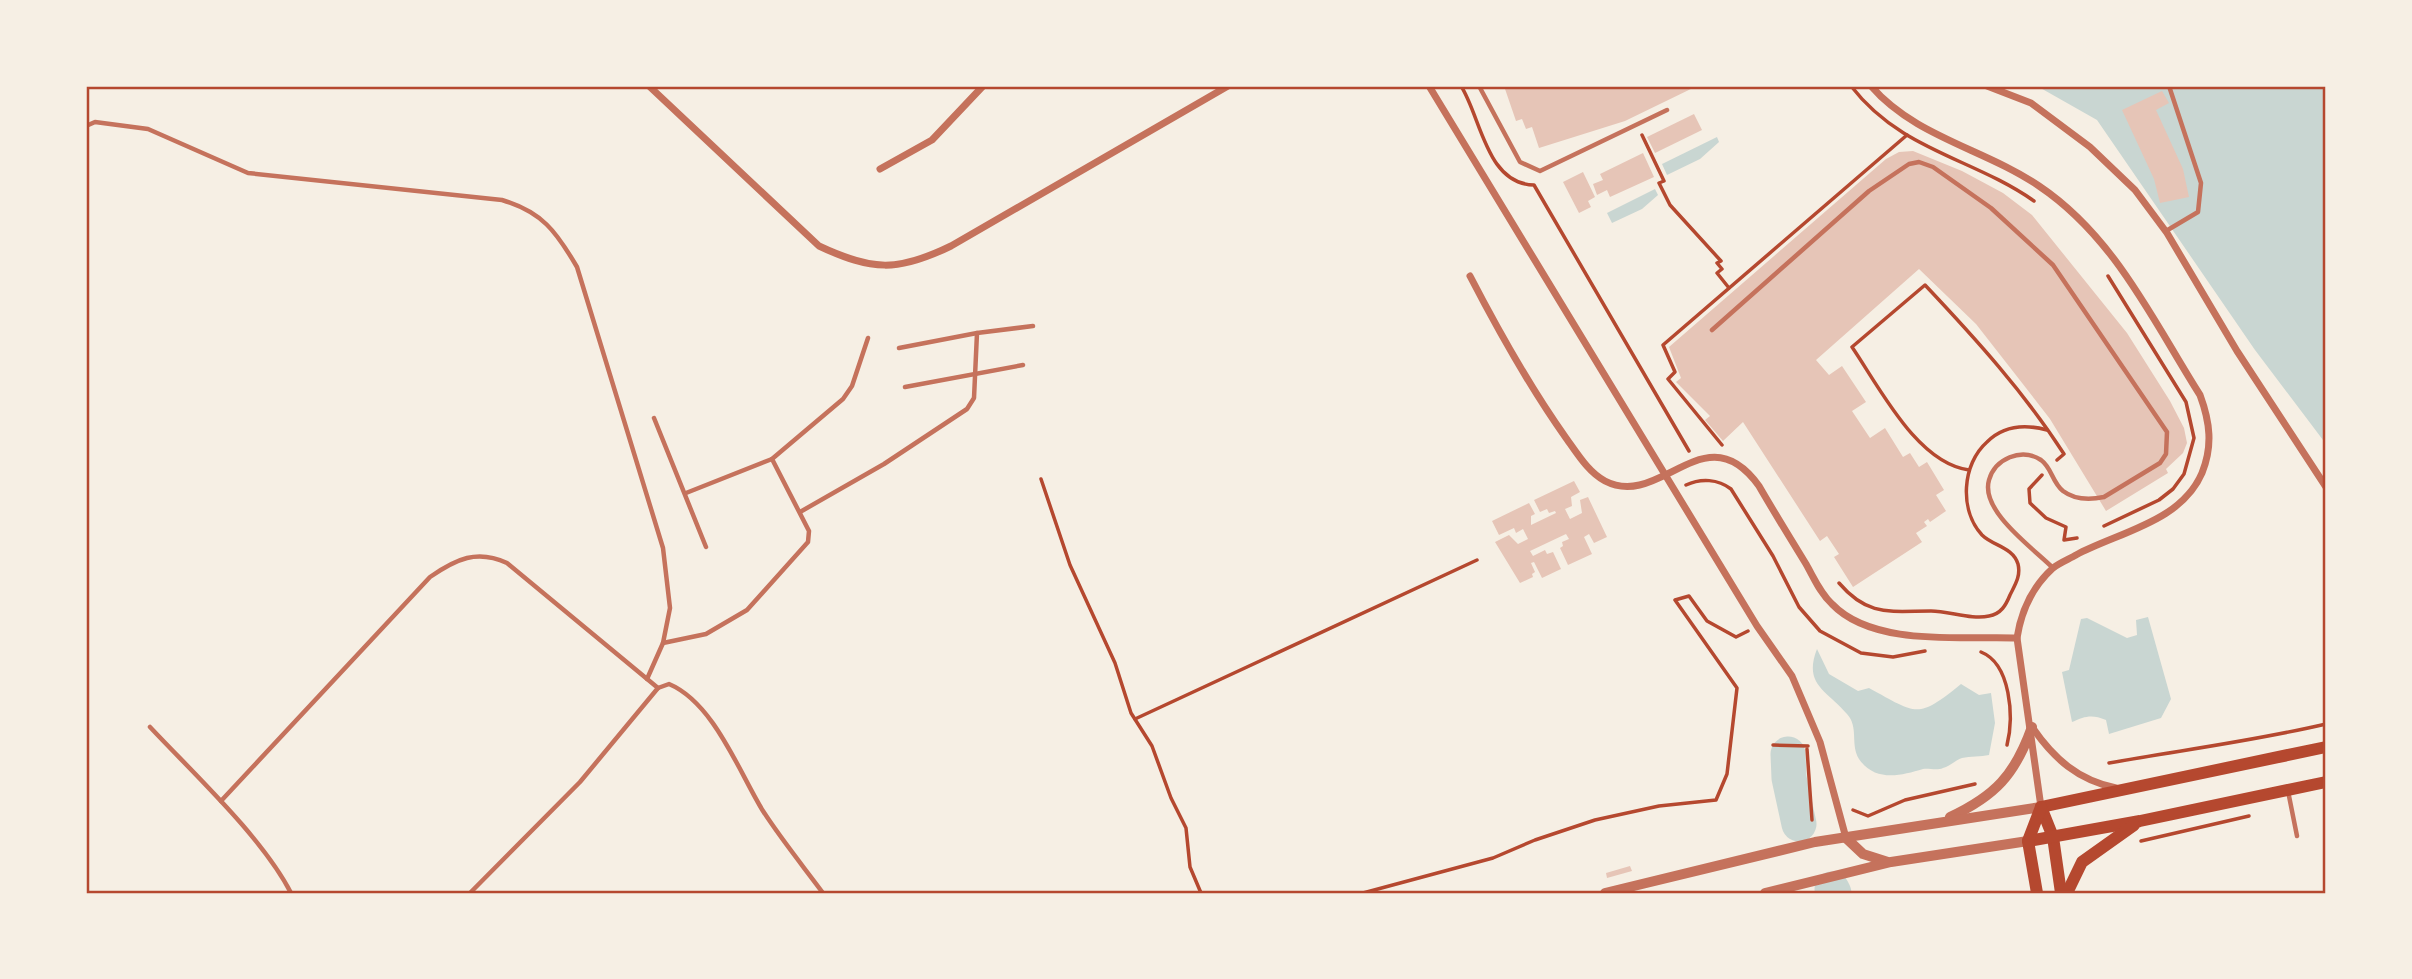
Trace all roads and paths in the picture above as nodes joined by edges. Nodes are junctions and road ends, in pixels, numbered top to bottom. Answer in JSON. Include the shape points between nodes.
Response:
{"nodes":[{"id":1,"x":649,"y":86,"type":"edge"},
{"id":2,"x":983,"y":86,"type":"edge"},
{"id":3,"x":1228,"y":86,"type":"edge"},
{"id":4,"x":1429,"y":86,"type":"edge"},
{"id":5,"x":1461,"y":86,"type":"edge"},
{"id":6,"x":1479,"y":86,"type":"edge"},
{"id":7,"x":1851,"y":86,"type":"edge"},
{"id":8,"x":1871,"y":86,"type":"edge"},
{"id":9,"x":1987,"y":86,"type":"edge"},
{"id":10,"x":2169,"y":86,"type":"edge"},
{"id":11,"x":1667,"y":110,"type":"dead end"},
{"id":12,"x":1637,"y":125,"type":"junction"},
{"id":13,"x":86,"y":126,"type":"edge"},
{"id":14,"x":1907,"y":135,"type":"junction"},
{"id":15,"x":880,"y":169,"type":"dead end"},
{"id":16,"x":2040,"y":205,"type":"dead end"},
{"id":17,"x":2166,"y":232,"type":"junction"},
{"id":18,"x":2107,"y":275,"type":"dead end"},
{"id":19,"x":1470,"y":276,"type":"dead end"},
{"id":20,"x":1730,"y":288,"type":"junction"},
{"id":21,"x":1033,"y":326,"type":"dead end"},
{"id":22,"x":1712,"y":330,"type":"dead end"},
{"id":23,"x":977,"y":333,"type":"junction"},
{"id":24,"x":868,"y":338,"type":"dead end"},
{"id":25,"x":899,"y":348,"type":"dead end"},
{"id":26,"x":1023,"y":365,"type":"dead end"},
{"id":27,"x":975,"y":376,"type":"junction"},
{"id":28,"x":905,"y":387,"type":"dead end"},
{"id":29,"x":654,"y":418,"type":"dead end"},
{"id":30,"x":2049,"y":430,"type":"junction"},
{"id":31,"x":1723,"y":446,"type":"dead end"},
{"id":32,"x":772,"y":459,"type":"junction"},
{"id":33,"x":1695,"y":461,"type":"junction"},
{"id":34,"x":2049,"y":468,"type":"junction"},
{"id":35,"x":1969,"y":470,"type":"junction"},
{"id":36,"x":1665,"y":474,"type":"junction"},
{"id":37,"x":1041,"y":479,"type":"dead end"},
{"id":38,"x":1706,"y":480,"type":"junction"},
{"id":39,"x":2326,"y":487,"type":"edge"},
{"id":40,"x":1675,"y":491,"type":"junction"},
{"id":41,"x":686,"y":494,"type":"junction"},
{"id":42,"x":800,"y":512,"type":"junction"},
{"id":43,"x":2102,"y":527,"type":"dead end"},
{"id":44,"x":2082,"y":537,"type":"dead end"},
{"id":45,"x":706,"y":547,"type":"dead end"},
{"id":46,"x":1478,"y":559,"type":"dead end"},
{"id":47,"x":2053,"y":568,"type":"junction"},
{"id":48,"x":1839,"y":583,"type":"dead end"},
{"id":49,"x":1736,"y":637,"type":"dead end"},
{"id":50,"x":2017,"y":638,"type":"junction"},
{"id":51,"x":663,"y":643,"type":"junction"},
{"id":52,"x":1931,"y":649,"type":"dead end"},
{"id":53,"x":1977,"y":651,"type":"dead end"},
{"id":54,"x":648,"y":679,"type":"junction"},
{"id":55,"x":658,"y":688,"type":"junction"},
{"id":56,"x":1135,"y":719,"type":"junction"},
{"id":57,"x":2326,"y":724,"type":"edge"},
{"id":58,"x":150,"y":727,"type":"dead end"},
{"id":59,"x":2032,"y":727,"type":"junction"},
{"id":60,"x":1820,"y":742,"type":"junction"},
{"id":61,"x":1773,"y":745,"type":"dead end"},
{"id":62,"x":1807,"y":747,"type":"junction"},
{"id":63,"x":2326,"y":747,"type":"edge"},
{"id":64,"x":2003,"y":755,"type":"dead end"},
{"id":65,"x":2109,"y":763,"type":"dead end"},
{"id":66,"x":1980,"y":782,"type":"dead end"},
{"id":67,"x":2326,"y":782,"type":"edge"},
{"id":68,"x":2121,"y":789,"type":"junction"},
{"id":69,"x":2288,"y":790,"type":"junction"},
{"id":70,"x":221,"y":801,"type":"junction"},
{"id":71,"x":2041,"y":807,"type":"junction"},
{"id":72,"x":1839,"y":811,"type":"junction"},
{"id":73,"x":2256,"y":814,"type":"dead end"},
{"id":74,"x":1812,"y":820,"type":"dead end"},
{"id":75,"x":1944,"y":820,"type":"junction"},
{"id":76,"x":2140,"y":821,"type":"junction"},
{"id":77,"x":2297,"y":836,"type":"dead end"},
{"id":78,"x":2053,"y":837,"type":"junction"},
{"id":79,"x":1846,"y":838,"type":"junction"},
{"id":80,"x":2028,"y":841,"type":"junction"},
{"id":81,"x":2136,"y":842,"type":"dead end"},
{"id":82,"x":1891,"y":862,"type":"junction"},
{"id":83,"x":291,"y":893,"type":"edge"},
{"id":84,"x":470,"y":893,"type":"edge"},
{"id":85,"x":823,"y":893,"type":"edge"},
{"id":86,"x":1201,"y":893,"type":"edge"},
{"id":87,"x":1363,"y":893,"type":"edge"},
{"id":88,"x":1605,"y":893,"type":"edge"},
{"id":89,"x":1765,"y":893,"type":"edge"},
{"id":90,"x":2037,"y":893,"type":"edge"},
{"id":91,"x":2061,"y":893,"type":"edge"},
{"id":92,"x":2067,"y":893,"type":"edge"}],
"edges":[{"from":1,"to":3,"type":"street","via":[[819,246],[852,261],[887,267],[918,262],[951,246]]},
{"from":2,"to":15,"type":"street","via":[[932,140]]},
{"from":4,"to":36,"type":"street"},
{"from":5,"to":33,"type":"path","via":[[1503,172],[1517,183],[1534,185]]},
{"from":6,"to":12,"type":"lane","via":[[1520,162],[1529,169],[1550,168]]},
{"from":7,"to":14,"type":"path","via":[[1885,121]]},
{"from":8,"to":47,"type":"street","via":[[1920,125],[2037,184],[2083,220],[2120,266],[2200,395],[2208,416],[2208,450],[2198,482],[2184,500],[2167,514]]},
{"from":9,"to":17,"type":"street","via":[[2031,103],[2090,147],[2136,190]]},
{"from":10,"to":17,"type":"lane","via":[[2201,183],[2197,212]]},
{"from":11,"to":12,"type":"lane"},
{"from":12,"to":20,"type":"path","via":[[1664,181],[1659,183],[1670,205],[1721,261],[1717,273]]},
{"from":13,"to":51,"type":"lane","via":[[95,122],[148,129],[248,173],[502,200],[527,207],[547,223],[577,267],[663,548],[670,608]]},
{"from":14,"to":16,"type":"path"},
{"from":14,"to":20,"type":"path"},
{"from":17,"to":39,"type":"street","via":[[2236,351]]},
{"from":18,"to":43,"type":"path","via":[[2186,402],[2194,438],[2191,457],[2173,489]]},
{"from":19,"to":36,"type":"street","via":[[1505,344],[1590,470],[1606,482],[1625,487],[1644,485]]},
{"from":20,"to":31,"type":"path","via":[[1664,345],[1675,372],[1668,379]]},
{"from":21,"to":23,"type":"lane"},
{"from":22,"to":34,"type":"lane","via":[[1869,191],[1909,164],[1933,167],[1991,208],[2053,265],[2167,432],[2166,454],[2160,463],[2104,497],[2073,496],[2054,481]]},
{"from":23,"to":25,"type":"lane"},
{"from":23,"to":27,"type":"lane"},
{"from":24,"to":32,"type":"lane","via":[[843,400]]},
{"from":26,"to":27,"type":"lane"},
{"from":27,"to":28,"type":"lane"},
{"from":27,"to":42,"type":"lane","via":[[974,398],[967,409]]},
{"from":29,"to":41,"type":"lane"},
{"from":30,"to":34,"type":"path","via":[[2063,454]]},
{"from":30,"to":35,"type":"path","via":[[2023,426],[1997,434],[1978,452]]},
{"from":30,"to":35,"type":"path","via":[[2005,373],[1925,285],[1852,347],[1916,441],[1957,468]]},
{"from":32,"to":41,"type":"lane"},
{"from":32,"to":42,"type":"lane"},
{"from":33,"to":36,"type":"street"},
{"from":33,"to":38,"type":"path"},
{"from":33,"to":50,"type":"street","via":[[1718,457],[1734,461],[1748,472],[1817,586],[1852,620],[1899,634]]},
{"from":34,"to":44,"type":"path","via":[[2029,489],[2028,499],[2046,518],[2066,527],[2064,540]]},
{"from":34,"to":47,"type":"lane","via":[[2030,456],[2008,457],[1992,472],[1988,494],[1997,514]]},
{"from":35,"to":48,"type":"path","via":[[1967,489],[1976,527],[2012,554],[2018,565],[2019,577],[2002,609],[1984,617],[1942,611],[1882,611],[1858,601]]},
{"from":36,"to":40,"type":"street"},
{"from":37,"to":56,"type":"path","via":[[1070,565]]},
{"from":38,"to":40,"type":"path"},
{"from":38,"to":52,"type":"path","via":[[1731,489],[1799,607],[1819,631],[1846,648],[1877,656]]},
{"from":40,"to":60,"type":"street","via":[[1792,676]]},
{"from":41,"to":45,"type":"lane"},
{"from":42,"to":51,"type":"lane","via":[[809,531],[807,542],[747,610],[706,634]]},
{"from":46,"to":56,"type":"path"},
{"from":47,"to":50,"type":"street","via":[[2028,601]]},
{"from":49,"to":87,"type":"path","via":[[1707,621],[1689,596],[1675,600],[1737,688],[1727,774],[1716,800],[1595,820],[1493,858]]},
{"from":50,"to":59,"type":"street"},
{"from":51,"to":54,"type":"lane"},
{"from":53,"to":64,"type":"path","via":[[1993,658],[2003,673],[2010,729]]},
{"from":54,"to":55,"type":"lane"},
{"from":54,"to":70,"type":"lane","via":[[507,563],[491,555],[456,559],[430,577]]},
{"from":55,"to":84,"type":"lane","via":[[580,782]]},
{"from":55,"to":85,"type":"lane","via":[[668,684],[687,695],[715,728],[763,811]]},
{"from":56,"to":86,"type":"path","via":[[1152,746],[1186,828],[1190,867]]},
{"from":57,"to":65,"type":"path","via":[[2245,743]]},
{"from":58,"to":70,"type":"lane"},
{"from":59,"to":68,"type":"street","via":[[2051,753],[2075,774]]},
{"from":59,"to":71,"type":"street"},
{"from":59,"to":75,"type":"street","via":[[2014,768],[2001,784]]},
{"from":60,"to":62,"type":"path"},
{"from":60,"to":72,"type":"street"},
{"from":61,"to":62,"type":"path"},
{"from":62,"to":74,"type":"path"},
{"from":63,"to":68,"type":"main road"},
{"from":66,"to":72,"type":"path","via":[[1905,800],[1868,816],[1849,807]]},
{"from":67,"to":69,"type":"main road"},
{"from":68,"to":71,"type":"main road"},
{"from":69,"to":76,"type":"main road"},
{"from":69,"to":77,"type":"lane"},
{"from":70,"to":83,"type":"lane"},
{"from":71,"to":75,"type":"street"},
{"from":71,"to":78,"type":"main road"},
{"from":71,"to":80,"type":"main road"},
{"from":72,"to":79,"type":"street"},
{"from":73,"to":81,"type":"path"},
{"from":75,"to":79,"type":"street"},
{"from":76,"to":78,"type":"main road"},
{"from":76,"to":92,"type":"main road","via":[[2082,862]]},
{"from":78,"to":80,"type":"main road"},
{"from":78,"to":91,"type":"main road"},
{"from":79,"to":82,"type":"street","via":[[1863,854]]},
{"from":79,"to":88,"type":"street"},
{"from":80,"to":82,"type":"street"},
{"from":80,"to":90,"type":"main road"},
{"from":82,"to":89,"type":"street"}]}
